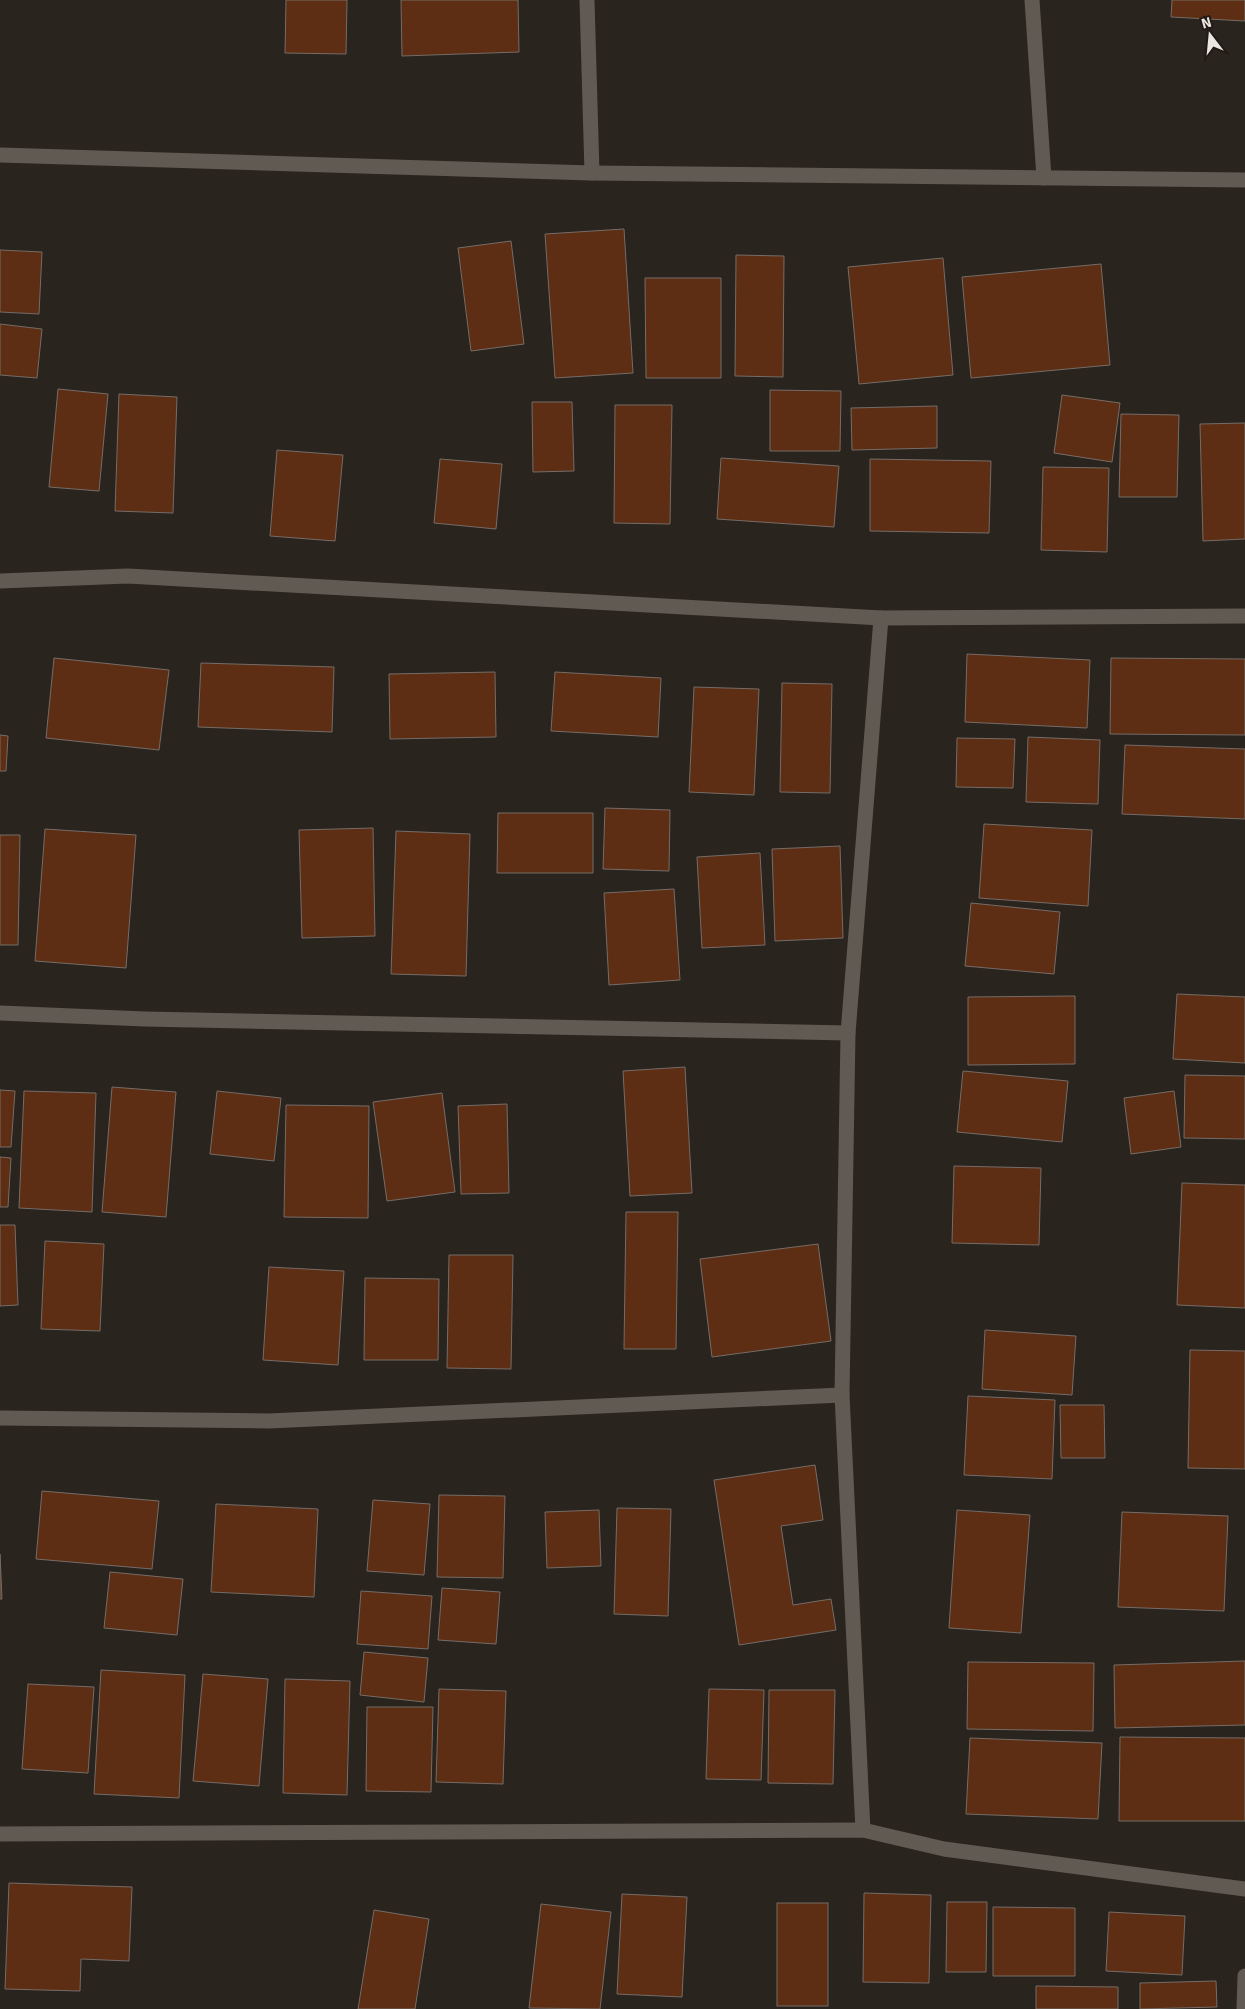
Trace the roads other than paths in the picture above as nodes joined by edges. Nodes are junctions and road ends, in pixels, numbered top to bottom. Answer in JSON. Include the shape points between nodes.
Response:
{"nodes":[{"id":1,"x":587,"y":0,"type":"edge"},
{"id":2,"x":1032,"y":0,"type":"edge"},
{"id":3,"x":0,"y":155,"type":"edge"},
{"id":4,"x":592,"y":173,"type":"junction"},
{"id":5,"x":1044,"y":178,"type":"junction"},
{"id":6,"x":1245,"y":180,"type":"edge"},
{"id":7,"x":0,"y":581,"type":"edge"},
{"id":8,"x":1245,"y":616,"type":"edge"},
{"id":9,"x":881,"y":618,"type":"junction"},
{"id":10,"x":0,"y":1013,"type":"edge"},
{"id":11,"x":848,"y":1033,"type":"junction"},
{"id":12,"x":842,"y":1395,"type":"junction"},
{"id":13,"x":0,"y":1418,"type":"edge"},
{"id":14,"x":863,"y":1830,"type":"junction"},
{"id":15,"x":0,"y":1834,"type":"edge"},
{"id":16,"x":1245,"y":1889,"type":"edge"},
{"id":17,"x":1245,"y":1976,"type":"edge"},
{"id":18,"x":1244,"y":2009,"type":"edge"}],
"edges":[{"from":1,"to":4,"type":"street"},
{"from":2,"to":5,"type":"street"},
{"from":3,"to":4,"type":"street"},
{"from":4,"to":5,"type":"street"},
{"from":5,"to":6,"type":"street"},
{"from":7,"to":9,"type":"street","via":[[128,576]]},
{"from":8,"to":9,"type":"street"},
{"from":9,"to":11,"type":"street"},
{"from":10,"to":11,"type":"street","via":[[145,1019]]},
{"from":11,"to":12,"type":"street"},
{"from":12,"to":13,"type":"street","via":[[269,1421]]},
{"from":12,"to":14,"type":"street"},
{"from":14,"to":15,"type":"street"},
{"from":14,"to":16,"type":"street","via":[[944,1849]]},
{"from":17,"to":18,"type":"street"}]}
